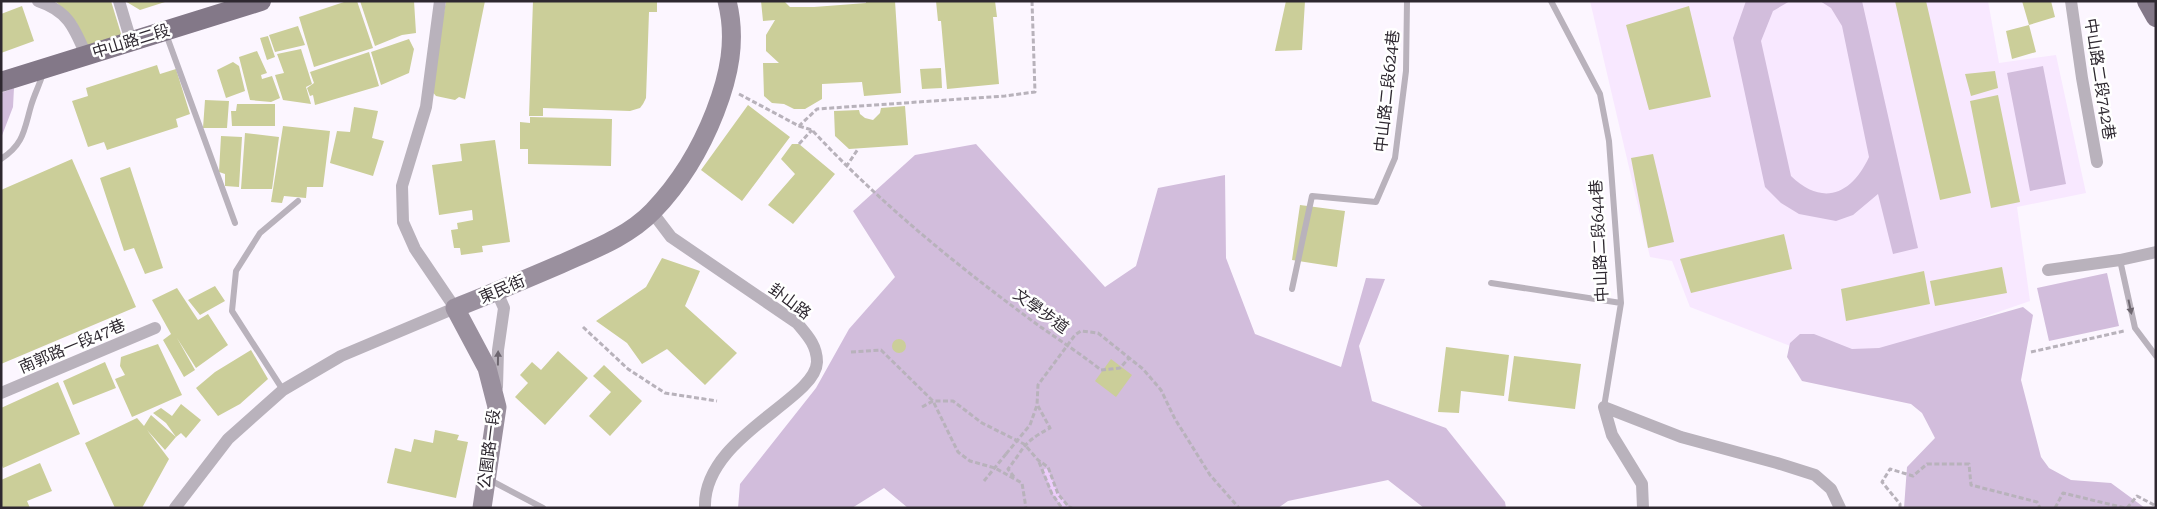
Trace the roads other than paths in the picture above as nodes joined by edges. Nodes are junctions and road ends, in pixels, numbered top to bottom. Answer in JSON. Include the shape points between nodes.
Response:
{"nodes":[{"id":1,"x":38,"y":1,"type":"edge"},
{"id":2,"x":119,"y":1,"type":"edge"},
{"id":3,"x":261,"y":1,"type":"edge"},
{"id":4,"x":440,"y":1,"type":"edge"},
{"id":5,"x":728,"y":1,"type":"edge"},
{"id":6,"x":1407,"y":1,"type":"edge"},
{"id":7,"x":1551,"y":1,"type":"edge"},
{"id":8,"x":2071,"y":1,"type":"edge"},
{"id":9,"x":2148,"y":1,"type":"edge"},
{"id":10,"x":2156,"y":17,"type":"edge"},
{"id":11,"x":164,"y":30,"type":"junction"},
{"id":12,"x":132,"y":40,"type":"junction"},
{"id":13,"x":86,"y":55,"type":"junction"},
{"id":14,"x":45,"y":68,"type":"junction"},
{"id":15,"x":1,"y":82,"type":"edge"},
{"id":16,"x":1,"y":159,"type":"edge"},
{"id":17,"x":2097,"y":162,"type":"dead end"},
{"id":18,"x":298,"y":201,"type":"dead end"},
{"id":19,"x":652,"y":212,"type":"junction"},
{"id":20,"x":235,"y":223,"type":"dead end"},
{"id":21,"x":2156,"y":252,"type":"edge"},
{"id":22,"x":2120,"y":260,"type":"junction"},
{"id":23,"x":2048,"y":270,"type":"dead end"},
{"id":24,"x":1491,"y":283,"type":"dead end"},
{"id":25,"x":1292,"y":289,"type":"dead end"},
{"id":26,"x":497,"y":292,"type":"junction"},
{"id":27,"x":1621,"y":303,"type":"junction"},
{"id":28,"x":456,"y":308,"type":"junction"},
{"id":29,"x":156,"y":328,"type":"dead end"},
{"id":30,"x":2156,"y":356,"type":"edge"},
{"id":31,"x":283,"y":390,"type":"junction"},
{"id":32,"x":1,"y":393,"type":"edge"},
{"id":33,"x":497,"y":407,"type":"junction"},
{"id":34,"x":1604,"y":407,"type":"junction"},
{"id":35,"x":487,"y":478,"type":"junction"},
{"id":36,"x":704,"y":505,"type":"edge"},
{"id":37,"x":175,"y":508,"type":"edge"},
{"id":38,"x":482,"y":508,"type":"edge"},
{"id":39,"x":543,"y":508,"type":"edge"},
{"id":40,"x":1643,"y":508,"type":"edge"},
{"id":41,"x":1840,"y":508,"type":"edge"}],
"edges":[{"from":1,"to":13,"type":"street","via":[[55,7],[72,24]]},
{"from":2,"to":12,"type":"street"},
{"from":3,"to":11,"type":"main road","name":"中山路二段"},
{"from":4,"to":28,"type":"street","via":[[426,106],[402,186],[403,222],[415,249]]},
{"from":5,"to":19,"type":"main road","name":"東民街","via":[[732,54],[725,86],[704,141],[683,174]]},
{"from":6,"to":25,"type":"lane","name":"中山路二段624巷","via":[[1406,71],[1395,158],[1376,202],[1312,196]]},
{"from":7,"to":27,"type":"lane","name":"中山路二段644巷","via":[[1600,94],[1609,141]]},
{"from":8,"to":17,"type":"street","name":"中山路二段742巷"},
{"from":9,"to":10,"type":"main road"},
{"from":11,"to":12,"type":"main road","name":"中山路二段"},
{"from":11,"to":20,"type":"lane"},
{"from":12,"to":13,"type":"main road","name":"中山路二段"},
{"from":13,"to":14,"type":"main road","name":"中山路二段"},
{"from":14,"to":15,"type":"main road","name":"中山路二段"},
{"from":14,"to":16,"type":"lane","via":[[31,105],[26,130],[12,152]]},
{"from":18,"to":31,"type":"lane","via":[[260,233],[236,271],[232,311]]},
{"from":19,"to":26,"type":"main road","name":"東民街","via":[[616,239]]},
{"from":19,"to":36,"type":"street","name":"卦山路","via":[[671,237],[797,323],[813,342],[817,363],[810,381],[760,421],[725,455],[714,470]]},
{"from":21,"to":22,"type":"street"},
{"from":22,"to":23,"type":"street"},
{"from":22,"to":30,"type":"lane","one_way":true,"via":[[2135,328]]},
{"from":24,"to":27,"type":"lane"},
{"from":26,"to":28,"type":"main road","name":"東民街"},
{"from":33,"to":26,"type":"street","one_way":true,"via":[[498,350],[504,308]]},
{"from":27,"to":34,"type":"lane","name":"中山路二段644巷"},
{"from":28,"to":31,"type":"street","name":"東民街","via":[[341,356]]},
{"from":28,"to":33,"type":"main road","name":"公園路一段","via":[[487,368]]},
{"from":29,"to":32,"type":"street","name":"南郭路一段47巷"},
{"from":31,"to":37,"type":"street","name":"東民街","via":[[228,439]]},
{"from":33,"to":35,"type":"main road","name":"公園路一段"},
{"from":34,"to":40,"type":"street","via":[[1612,435],[1642,484]]},
{"from":34,"to":41,"type":"street","via":[[1681,437],[1815,475],[1831,490]]},
{"from":35,"to":38,"type":"main road","name":"公園路一段"},
{"from":35,"to":39,"type":"lane"}]}
